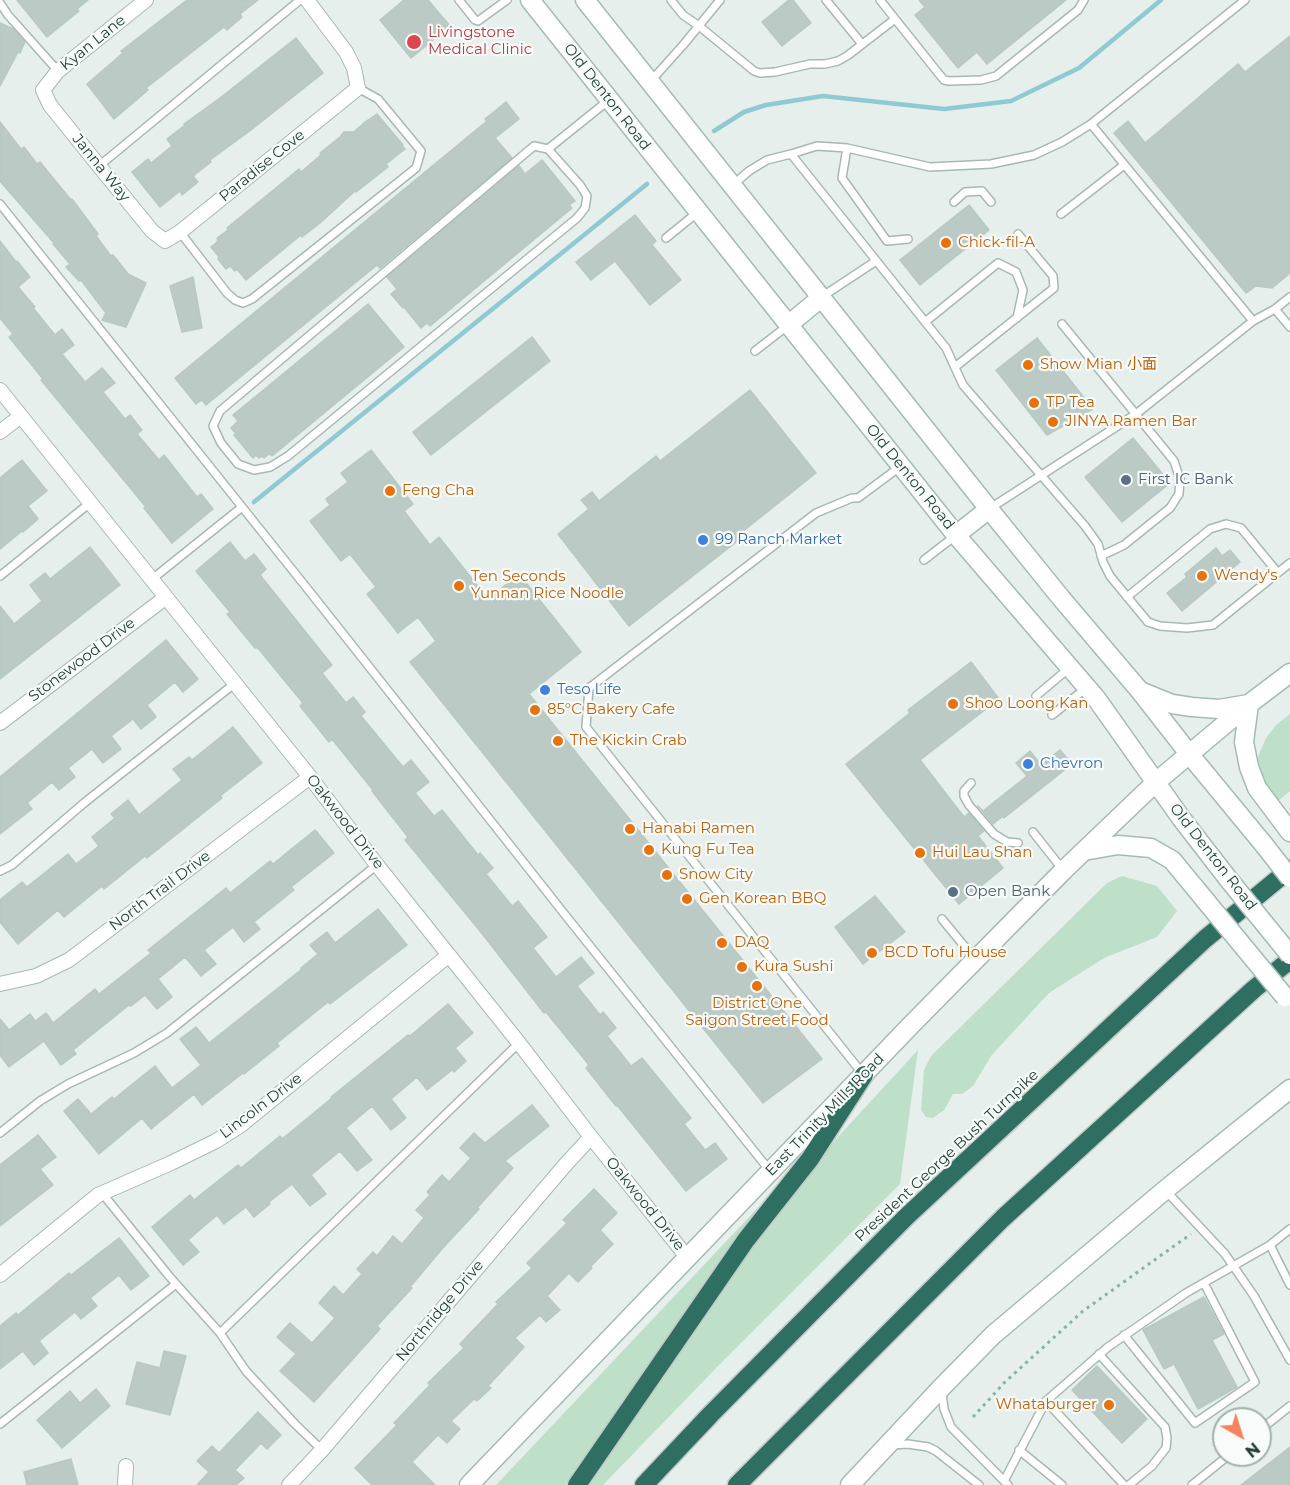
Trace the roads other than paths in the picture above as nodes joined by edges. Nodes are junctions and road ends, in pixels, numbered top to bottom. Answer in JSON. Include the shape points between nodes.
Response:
{"nodes":[{"id":1,"x":146,"y":0,"type":"edge"},
{"id":2,"x":300,"y":0,"type":"edge"},
{"id":3,"x":307,"y":0,"type":"edge"},
{"id":4,"x":459,"y":0,"type":"edge"},
{"id":5,"x":507,"y":0,"type":"edge"},
{"id":6,"x":530,"y":0,"type":"edge"},
{"id":7,"x":585,"y":0,"type":"edge"},
{"id":8,"x":671,"y":0,"type":"edge"},
{"id":9,"x":720,"y":0,"type":"edge"},
{"id":10,"x":826,"y":0,"type":"edge"},
{"id":11,"x":880,"y":0,"type":"edge"},
{"id":12,"x":1084,"y":0,"type":"edge"},
{"id":13,"x":1245,"y":0,"type":"edge"},
{"id":14,"x":0,"y":3,"type":"edge"},
{"id":15,"x":895,"y":19,"type":"junction"},
{"id":16,"x":699,"y":26,"type":"junction"},
{"id":17,"x":862,"y":44,"type":"junction"},
{"id":18,"x":58,"y":71,"type":"junction"},
{"id":19,"x":650,"y":82,"type":"junction"},
{"id":20,"x":358,"y":88,"type":"junction"},
{"id":21,"x":43,"y":90,"type":"joint"},
{"id":22,"x":609,"y":100,"type":"junction"},
{"id":23,"x":1091,"y":124,"type":"junction"},
{"id":24,"x":847,"y":148,"type":"junction"},
{"id":25,"x":548,"y":149,"type":"junction"},
{"id":26,"x":791,"y":154,"type":"junction"},
{"id":27,"x":1124,"y":165,"type":"junction"},
{"id":28,"x":99,"y":166,"type":"junction"},
{"id":29,"x":733,"y":185,"type":"junction"},
{"id":30,"x":954,"y":202,"type":"dead end"},
{"id":31,"x":991,"y":202,"type":"dead end"},
{"id":32,"x":0,"y":204,"type":"edge"},
{"id":33,"x":698,"y":212,"type":"junction"},
{"id":34,"x":1060,"y":214,"type":"dead end"},
{"id":35,"x":180,"y":232,"type":"junction"},
{"id":36,"x":1018,"y":234,"type":"dead end"},
{"id":37,"x":666,"y":238,"type":"dead end"},
{"id":38,"x":908,"y":239,"type":"dead end"},
{"id":39,"x":165,"y":241,"type":"joint"},
{"id":40,"x":876,"y":261,"type":"junction"},
{"id":41,"x":822,"y":297,"type":"junction"},
{"id":42,"x":1290,"y":297,"type":"edge"},
{"id":43,"x":1275,"y":309,"type":"junction"},
{"id":44,"x":1017,"y":318,"type":"junction"},
{"id":45,"x":1253,"y":321,"type":"junction"},
{"id":46,"x":925,"y":322,"type":"junction"},
{"id":47,"x":1062,"y":324,"type":"dead end"},
{"id":48,"x":788,"y":325,"type":"junction"},
{"id":49,"x":1290,"y":327,"type":"edge"},
{"id":50,"x":755,"y":351,"type":"dead end"},
{"id":51,"x":955,"y":367,"type":"junction"},
{"id":52,"x":0,"y":390,"type":"edge"},
{"id":53,"x":1136,"y":414,"type":"junction"},
{"id":54,"x":21,"y":416,"type":"junction"},
{"id":55,"x":0,"y":432,"type":"edge"},
{"id":56,"x":901,"y":466,"type":"junction"},
{"id":57,"x":1042,"y":474,"type":"junction"},
{"id":58,"x":91,"y":502,"type":"junction"},
{"id":59,"x":242,"y":507,"type":"junction"},
{"id":60,"x":989,"y":509,"type":"junction"},
{"id":61,"x":956,"y":535,"type":"junction"},
{"id":62,"x":1101,"y":556,"type":"junction"},
{"id":63,"x":924,"y":560,"type":"dead end"},
{"id":64,"x":1290,"y":563,"type":"edge"},
{"id":65,"x":1278,"y":573,"type":"junction"},
{"id":66,"x":0,"y":576,"type":"edge"},
{"id":67,"x":151,"y":580,"type":"junction"},
{"id":68,"x":1127,"y":597,"type":"junction"},
{"id":69,"x":165,"y":598,"type":"junction"},
{"id":70,"x":1070,"y":668,"type":"junction"},
{"id":71,"x":1290,"y":673,"type":"edge"},
{"id":72,"x":234,"y":684,"type":"junction"},
{"id":73,"x":1087,"y":687,"type":"junction"},
{"id":74,"x":1140,"y":691,"type":"junction"},
{"id":75,"x":1036,"y":696,"type":"dead end"},
{"id":76,"x":1249,"y":704,"type":"junction"},
{"id":77,"x":1052,"y":715,"type":"dead end"},
{"id":78,"x":0,"y":723,"type":"edge"},
{"id":79,"x":1190,"y":755,"type":"junction"},
{"id":80,"x":310,"y":777,"type":"junction"},
{"id":81,"x":1156,"y":782,"type":"junction"},
{"id":82,"x":971,"y":783,"type":"dead end"},
{"id":83,"x":1289,"y":831,"type":"edge"},
{"id":84,"x":1033,"y":832,"type":"dead end"},
{"id":85,"x":1018,"y":843,"type":"dead end"},
{"id":86,"x":1084,"y":851,"type":"junction"},
{"id":87,"x":377,"y":865,"type":"junction"},
{"id":88,"x":1290,"y":869,"type":"edge"},
{"id":89,"x":1064,"y":870,"type":"junction"},
{"id":90,"x":0,"y":871,"type":"edge"},
{"id":91,"x":1290,"y":878,"type":"edge"},
{"id":92,"x":942,"y":919,"type":"dead end"},
{"id":93,"x":449,"y":955,"type":"junction"},
{"id":94,"x":1290,"y":955,"type":"edge"},
{"id":95,"x":976,"y":960,"type":"junction"},
{"id":96,"x":1290,"y":960,"type":"edge"},
{"id":97,"x":0,"y":984,"type":"edge"},
{"id":98,"x":1288,"y":1002,"type":"edge"},
{"id":99,"x":519,"y":1043,"type":"junction"},
{"id":100,"x":864,"y":1075,"type":"junction"},
{"id":101,"x":1289,"y":1088,"type":"edge"},
{"id":102,"x":0,"y":1133,"type":"edge"},
{"id":103,"x":591,"y":1137,"type":"junction"},
{"id":104,"x":770,"y":1172,"type":"junction"},
{"id":105,"x":1166,"y":1190,"type":"junction"},
{"id":106,"x":102,"y":1193,"type":"junction"},
{"id":107,"x":1290,"y":1229,"type":"edge"},
{"id":108,"x":1270,"y":1245,"type":"junction"},
{"id":109,"x":687,"y":1257,"type":"junction"},
{"id":110,"x":1233,"y":1266,"type":"junction"},
{"id":111,"x":0,"y":1275,"type":"edge"},
{"id":112,"x":1204,"y":1282,"type":"junction"},
{"id":113,"x":176,"y":1284,"type":"junction"},
{"id":114,"x":1290,"y":1285,"type":"edge"},
{"id":115,"x":220,"y":1333,"type":"junction"},
{"id":116,"x":1124,"y":1335,"type":"junction"},
{"id":117,"x":1287,"y":1346,"type":"edge"},
{"id":118,"x":1099,"y":1354,"type":"junction"},
{"id":119,"x":1290,"y":1360,"type":"edge"},
{"id":120,"x":942,"y":1387,"type":"junction"},
{"id":121,"x":1046,"y":1401,"type":"junction"},
{"id":122,"x":1290,"y":1406,"type":"edge"},
{"id":123,"x":1272,"y":1420,"type":"edge"},
{"id":124,"x":0,"y":1425,"type":"edge"},
{"id":125,"x":886,"y":1446,"type":"junction"},
{"id":126,"x":322,"y":1450,"type":"junction"},
{"id":127,"x":1019,"y":1450,"type":"junction"},
{"id":128,"x":126,"y":1466,"type":"dead end"},
{"id":129,"x":1214,"y":1467,"type":"edge"},
{"id":130,"x":1006,"y":1483,"type":"edge"},
{"id":131,"x":125,"y":1485,"type":"edge"},
{"id":132,"x":289,"y":1485,"type":"edge"},
{"id":133,"x":470,"y":1485,"type":"edge"},
{"id":134,"x":577,"y":1485,"type":"edge"},
{"id":135,"x":644,"y":1485,"type":"edge"},
{"id":136,"x":737,"y":1485,"type":"edge"},
{"id":137,"x":850,"y":1485,"type":"edge"},
{"id":138,"x":979,"y":1485,"type":"edge"},
{"id":139,"x":1062,"y":1485,"type":"edge"},
{"id":140,"x":1124,"y":1485,"type":"edge"},
{"id":141,"x":1129,"y":1485,"type":"edge"},
{"id":142,"x":1192,"y":1485,"type":"edge"}],
"edges":[{"from":1,"to":18,"type":"street","name":"Kyan Lane"},
{"from":2,"to":28,"type":"lane"},
{"from":3,"to":20,"type":"street","via":[[346,52]]},
{"from":4,"to":5,"type":"lane","via":[[478,21]]},
{"from":6,"to":22,"type":"main road","name":"Old Denton Road"},
{"from":7,"to":19,"type":"main road"},
{"from":8,"to":16,"type":"lane"},
{"from":9,"to":16,"type":"lane"},
{"from":10,"to":17,"type":"lane"},
{"from":11,"to":15,"type":"lane"},
{"from":12,"to":15,"type":"lane","via":[[1078,10],[1002,71],[981,80],[944,80]]},
{"from":13,"to":23,"type":"lane"},
{"from":14,"to":18,"type":"lane"},
{"from":15,"to":17,"type":"lane"},
{"from":16,"to":17,"type":"lane","via":[[760,74],[837,61]]},
{"from":16,"to":19,"type":"lane"},
{"from":18,"to":21,"type":"street","name":"Kyan Lane"},
{"from":19,"to":29,"type":"main road"},
{"from":20,"to":35,"type":"street","name":"Paradise Cove"},
{"from":20,"to":35,"type":"lane","via":[[378,99],[421,151],[416,168],[243,303],[227,293]]},
{"from":21,"to":28,"type":"street","name":"Janna Way","via":[[50,105]]},
{"from":22,"to":25,"type":"lane"},
{"from":22,"to":33,"type":"main road","name":"Old Denton Road"},
{"from":23,"to":24,"type":"lane","via":[[1034,155],[991,164],[930,166]]},
{"from":23,"to":27,"type":"lane"},
{"from":24,"to":26,"type":"lane","via":[[817,146]]},
{"from":24,"to":38,"type":"lane","via":[[842,178],[887,241]]},
{"from":25,"to":25,"type":"lane","via":[[534,147],[220,411],[213,426],[238,464],[254,470],[270,467],[288,456],[577,218],[585,208],[587,196]]},
{"from":26,"to":29,"type":"lane","via":[[767,160]]},
{"from":26,"to":40,"type":"lane"},
{"from":27,"to":34,"type":"lane"},
{"from":27,"to":45,"type":"lane"},
{"from":28,"to":39,"type":"street","name":"Janna Way","via":[[152,231]]},
{"from":29,"to":41,"type":"main road"},
{"from":30,"to":31,"type":"lane","via":[[966,192],[982,191]]},
{"from":32,"to":59,"type":"lane"},
{"from":33,"to":37,"type":"lane"},
{"from":33,"to":48,"type":"main road","name":"Old Denton Road"},
{"from":35,"to":39,"type":"street","name":"Paradise Cove"},
{"from":36,"to":44,"type":"lane","via":[[1053,276],[1054,288]]},
{"from":40,"to":41,"type":"lane"},
{"from":40,"to":46,"type":"lane"},
{"from":41,"to":48,"type":"main road"},
{"from":41,"to":60,"type":"main road"},
{"from":42,"to":43,"type":"lane"},
{"from":43,"to":45,"type":"lane"},
{"from":43,"to":49,"type":"lane"},
{"from":44,"to":46,"type":"lane","via":[[1023,290],[1016,272],[998,263]]},
{"from":44,"to":51,"type":"lane"},
{"from":45,"to":53,"type":"lane"},
{"from":46,"to":51,"type":"lane","via":[[946,348]]},
{"from":47,"to":53,"type":"lane"},
{"from":48,"to":50,"type":"lane"},
{"from":48,"to":56,"type":"main road","name":"Old Denton Road"},
{"from":51,"to":57,"type":"lane","via":[[963,385]]},
{"from":52,"to":54,"type":"street","name":"Oakwood Drive"},
{"from":53,"to":57,"type":"lane"},
{"from":53,"to":62,"type":"lane","via":[[1173,461],[1180,479],[1179,494],[1170,508],[1133,538]]},
{"from":54,"to":55,"type":"street"},
{"from":54,"to":58,"type":"street","name":"Oakwood Drive"},
{"from":56,"to":61,"type":"main road","name":"Old Denton Road"},
{"from":56,"to":100,"type":"lane","via":[[858,498],[816,513],[589,688],[586,727]]},
{"from":57,"to":60,"type":"lane"},
{"from":57,"to":62,"type":"lane","via":[[1098,544]]},
{"from":58,"to":66,"type":"lane"},
{"from":58,"to":67,"type":"street","name":"Oakwood Drive"},
{"from":59,"to":67,"type":"lane"},
{"from":59,"to":104,"type":"lane"},
{"from":60,"to":61,"type":"main road"},
{"from":60,"to":74,"type":"main road"},
{"from":61,"to":63,"type":"lane"},
{"from":61,"to":70,"type":"main road","name":"Old Denton Road"},
{"from":62,"to":68,"type":"lane","via":[[1110,576]]},
{"from":64,"to":65,"type":"lane"},
{"from":65,"to":68,"type":"lane","via":[[1213,625],[1160,626],[1148,622]]},
{"from":65,"to":68,"type":"lane","via":[[1240,528],[1226,524],[1210,529]]},
{"from":67,"to":69,"type":"street","name":"Oakwood Drive"},
{"from":69,"to":72,"type":"street","name":"Oakwood Drive"},
{"from":69,"to":78,"type":"street","name":"Stonewood Drive"},
{"from":70,"to":73,"type":"main road","name":"Old Denton Road"},
{"from":70,"to":75,"type":"lane"},
{"from":71,"to":76,"type":"main road","name":"East Trinity Mills Road"},
{"from":72,"to":80,"type":"street","name":"Oakwood Drive"},
{"from":72,"to":90,"type":"lane"},
{"from":73,"to":77,"type":"lane"},
{"from":73,"to":81,"type":"main road","name":"Old Denton Road"},
{"from":74,"to":76,"type":"main road","via":[[1192,708]]},
{"from":74,"to":79,"type":"main road"},
{"from":76,"to":79,"type":"main road","name":"East Trinity Mills Road"},
{"from":76,"to":83,"type":"main road","via":[[1244,741],[1248,767],[1257,788]]},
{"from":79,"to":81,"type":"main road","name":"East Trinity Mills Road"},
{"from":79,"to":91,"type":"main road","bridge":true},
{"from":80,"to":87,"type":"street","name":"Oakwood Drive"},
{"from":80,"to":97,"type":"street","name":"North Trail Drive","via":[[69,960],[36,976]]},
{"from":81,"to":86,"type":"main road","name":"East Trinity Mills Road"},
{"from":81,"to":94,"type":"main road","name":"Old Denton Road","bridge":true},
{"from":82,"to":85,"type":"lane","via":[[964,791],[969,805],[994,834]]},
{"from":84,"to":89,"type":"lane"},
{"from":86,"to":89,"type":"main road","name":"East Trinity Mills Road"},
{"from":86,"to":98,"type":"main road","bridge":true,"via":[[1118,845],[1151,848],[1172,860]]},
{"from":87,"to":93,"type":"street","name":"Oakwood Drive"},
{"from":87,"to":102,"type":"lane","via":[[167,1034],[68,1084]]},
{"from":88,"to":135,"type":"highway","name":"President George Bush Turnpike","via":[[1205,939],[907,1216]]},
{"from":89,"to":95,"type":"main road","name":"East Trinity Mills Road"},
{"from":92,"to":95,"type":"lane"},
{"from":93,"to":99,"type":"street","name":"Oakwood Drive"},
{"from":93,"to":106,"type":"street","name":"Lincoln Drive","via":[[241,1125],[216,1141]]},
{"from":95,"to":100,"type":"main road","name":"East Trinity Mills Road"},
{"from":96,"to":136,"type":"highway","via":[[1003,1218]]},
{"from":99,"to":103,"type":"street","name":"Oakwood Drive"},
{"from":99,"to":115,"type":"lane"},
{"from":100,"to":104,"type":"main road","name":"East Trinity Mills Road"},
{"from":100,"to":134,"type":"highway","via":[[810,1159],[746,1240]]},
{"from":101,"to":105,"type":"main road"},
{"from":103,"to":109,"type":"street","name":"Oakwood Drive"},
{"from":103,"to":126,"type":"street","name":"Northridge Drive"},
{"from":104,"to":109,"type":"main road","name":"East Trinity Mills Road"},
{"from":105,"to":110,"type":"lane"},
{"from":105,"to":120,"type":"main road","via":[[993,1335]]},
{"from":106,"to":111,"type":"street","name":"Lincoln Drive"},
{"from":106,"to":113,"type":"lane"},
{"from":107,"to":108,"type":"lane"},
{"from":108,"to":110,"type":"lane"},
{"from":108,"to":114,"type":"lane"},
{"from":109,"to":133,"type":"main road","name":"East Trinity Mills Road"},
{"from":110,"to":112,"type":"lane"},
{"from":110,"to":117,"type":"lane"},
{"from":112,"to":116,"type":"lane"},
{"from":112,"to":116,"type":"lane","via":[[1254,1382],[1195,1424]]},
{"from":113,"to":115,"type":"lane"},
{"from":113,"to":124,"type":"lane"},
{"from":115,"to":126,"type":"lane","via":[[246,1371]]},
{"from":116,"to":118,"type":"lane"},
{"from":117,"to":119,"type":"lane"},
{"from":118,"to":121,"type":"lane"},
{"from":118,"to":141,"type":"lane","via":[[1165,1427],[1166,1448]]},
{"from":120,"to":125,"type":"main road"},
{"from":120,"to":130,"type":"lane","via":[[951,1427]]},
{"from":121,"to":127,"type":"lane"},
{"from":121,"to":140,"type":"lane"},
{"from":122,"to":123,"type":"lane"},
{"from":125,"to":137,"type":"main road"},
{"from":125,"to":138,"type":"lane","via":[[928,1447]]},
{"from":126,"to":132,"type":"street","name":"Northridge Drive"},
{"from":127,"to":130,"type":"lane"},
{"from":127,"to":139,"type":"lane"},
{"from":128,"to":131,"type":"street"},
{"from":129,"to":142,"type":"lane"}]}
